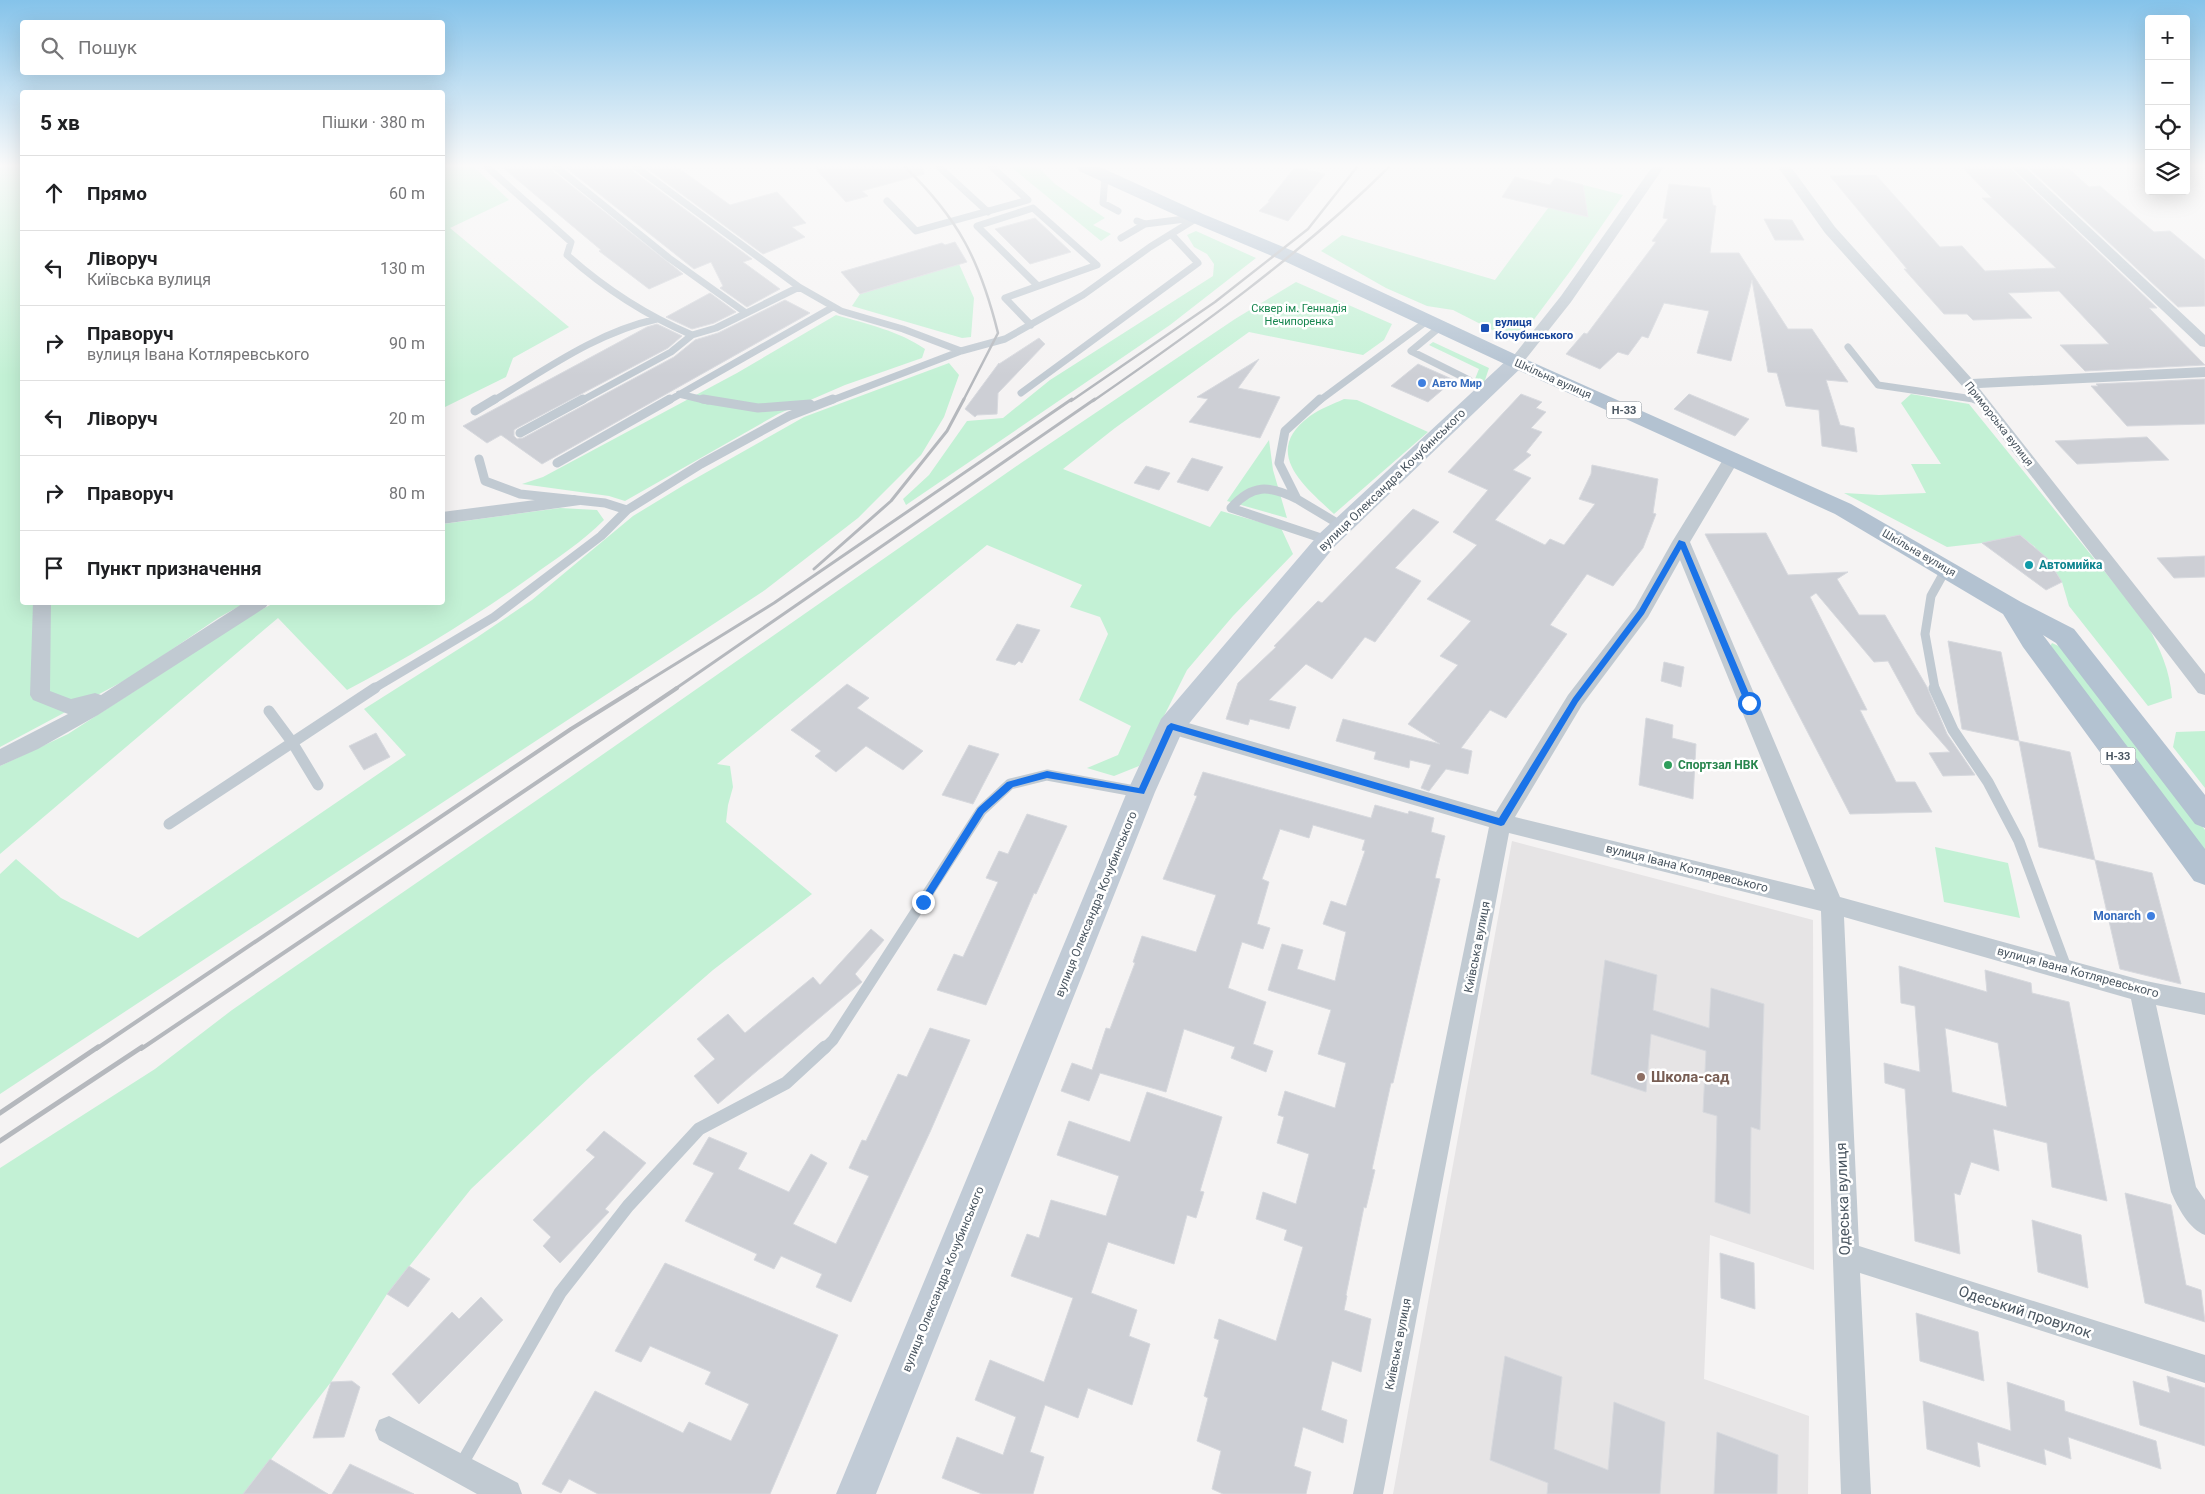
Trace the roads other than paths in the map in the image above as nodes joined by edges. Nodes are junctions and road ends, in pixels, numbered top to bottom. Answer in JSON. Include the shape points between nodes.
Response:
{"nodes":[{"id":1,"x":566,"y":237,"type":"edge"},
{"id":2,"x":643,"y":237,"type":"edge"},
{"id":3,"x":729,"y":237,"type":"edge"},
{"id":4,"x":988,"y":237,"type":"edge"},
{"id":5,"x":1066,"y":237,"type":"edge"},
{"id":6,"x":1168,"y":237,"type":"edge"},
{"id":7,"x":1174,"y":237,"type":"edge"},
{"id":8,"x":1242,"y":237,"type":"edge"},
{"id":9,"x":1609,"y":237,"type":"edge"},
{"id":10,"x":1836,"y":237,"type":"edge"},
{"id":11,"x":2091,"y":237,"type":"edge"},
{"id":12,"x":1038,"y":286,"type":"junction"},
{"id":13,"x":799,"y":287,"type":"junction"},
{"id":14,"x":833,"y":307,"type":"junction"},
{"id":15,"x":746,"y":314,"type":"junction"},
{"id":16,"x":657,"y":319,"type":"junction"},
{"id":17,"x":1434,"y":324,"type":"junction"},
{"id":18,"x":1031,"y":325,"type":"junction"},
{"id":19,"x":692,"y":335,"type":"junction"},
{"id":20,"x":2205,"y":343,"type":"edge"},
{"id":21,"x":1848,"y":347,"type":"dead end"},
{"id":22,"x":961,"y":351,"type":"junction"},
{"id":23,"x":1516,"y":362,"type":"junction"},
{"id":24,"x":2205,"y":372,"type":"edge"},
{"id":25,"x":1968,"y":384,"type":"junction"},
{"id":26,"x":1020,"y":393,"type":"dead end"},
{"id":27,"x":1483,"y":393,"type":"junction"},
{"id":28,"x":678,"y":394,"type":"junction"},
{"id":29,"x":1980,"y":400,"type":"junction"},
{"id":30,"x":821,"y":403,"type":"junction"},
{"id":31,"x":475,"y":411,"type":"dead end"},
{"id":32,"x":520,"y":433,"type":"dead end"},
{"id":33,"x":1732,"y":458,"type":"junction"},
{"id":34,"x":479,"y":459,"type":"dead end"},
{"id":35,"x":557,"y":463,"type":"dead end"},
{"id":36,"x":1297,"y":499,"type":"junction"},
{"id":37,"x":574,"y":501,"type":"junction"},
{"id":38,"x":627,"y":510,"type":"junction"},
{"id":39,"x":445,"y":517,"type":"edge"},
{"id":40,"x":1334,"y":533,"type":"junction"},
{"id":41,"x":1681,"y":542,"type":"junction"},
{"id":42,"x":1946,"y":568,"type":"junction"},
{"id":43,"x":42,"y":605,"type":"edge"},
{"id":44,"x":255,"y":605,"type":"edge"},
{"id":45,"x":2012,"y":608,"type":"junction"},
{"id":46,"x":2066,"y":636,"type":"junction"},
{"id":47,"x":2032,"y":640,"type":"junction"},
{"id":48,"x":2205,"y":688,"type":"edge"},
{"id":49,"x":122,"y":692,"type":"junction"},
{"id":50,"x":269,"y":711,"type":"dead end"},
{"id":51,"x":1171,"y":726,"type":"junction"},
{"id":52,"x":292,"y":742,"type":"junction"},
{"id":53,"x":0,"y":758,"type":"edge"},
{"id":54,"x":318,"y":785,"type":"dead end"},
{"id":55,"x":1142,"y":792,"type":"junction"},
{"id":56,"x":2205,"y":816,"type":"edge"},
{"id":57,"x":1501,"y":822,"type":"junction"},
{"id":58,"x":169,"y":824,"type":"dead end"},
{"id":59,"x":2205,"y":872,"type":"edge"},
{"id":60,"x":1832,"y":904,"type":"junction"},
{"id":61,"x":2068,"y":970,"type":"junction"},
{"id":62,"x":2141,"y":991,"type":"junction"},
{"id":63,"x":2205,"y":1004,"type":"edge"},
{"id":64,"x":2205,"y":1222,"type":"edge"},
{"id":65,"x":1845,"y":1255,"type":"junction"},
{"id":66,"x":2205,"y":1369,"type":"edge"},
{"id":67,"x":389,"y":1430,"type":"dead end"},
{"id":68,"x":460,"y":1468,"type":"junction"},
{"id":69,"x":508,"y":1494,"type":"edge"},
{"id":70,"x":856,"y":1494,"type":"edge"},
{"id":71,"x":1368,"y":1494,"type":"edge"},
{"id":72,"x":1856,"y":1494,"type":"edge"}],
"edges":[{"from":1,"to":16,"type":"lane","via":[[571,242],[567,255],[599,284]]},
{"from":2,"to":15,"type":"lane"},
{"from":3,"to":13,"type":"lane"},
{"from":4,"to":12,"type":"lane"},
{"from":5,"to":12,"type":"lane","via":[[1097,265]]},
{"from":6,"to":18,"type":"lane","via":[[1083,295]]},
{"from":7,"to":26,"type":"lane","via":[[1198,263]]},
{"from":8,"to":17,"type":"main road","name":"Шкільна вулиця","number":"Н-33"},
{"from":9,"to":23,"type":"street","name":"вулиця Олександра Кочубинського"},
{"from":10,"to":25,"type":"street","name":"Приморська вулиця"},
{"from":11,"to":20,"type":"street"},
{"from":12,"to":18,"type":"lane","via":[[1005,298]]},
{"from":13,"to":14,"type":"lane"},
{"from":13,"to":15,"type":"lane"},
{"from":14,"to":22,"type":"lane"},
{"from":14,"to":28,"type":"lane"},
{"from":15,"to":19,"type":"lane"},
{"from":16,"to":19,"type":"lane"},
{"from":16,"to":31,"type":"lane","via":[[601,337]]},
{"from":17,"to":23,"type":"main road","name":"Шкільна вулиця","number":"Н-33"},
{"from":17,"to":27,"type":"lane","via":[[1411,351],[1469,380]]},
{"from":17,"to":36,"type":"lane","via":[[1327,393],[1285,431],[1279,464]]},
{"from":18,"to":22,"type":"lane","via":[[1005,339]]},
{"from":19,"to":32,"type":"lane","via":[[671,352]]},
{"from":21,"to":29,"type":"lane","via":[[1878,385]]},
{"from":22,"to":30,"type":"lane"},
{"from":23,"to":27,"type":"street","name":"вулиця Олександра Кочубинського"},
{"from":23,"to":33,"type":"main road","name":"Шкільна вулиця","number":"Н-33"},
{"from":24,"to":25,"type":"street"},
{"from":25,"to":29,"type":"street","name":"Приморська вулиця"},
{"from":27,"to":40,"type":"street","name":"вулиця Олександра Кочубинського"},
{"from":28,"to":30,"type":"lane","via":[[758,408]]},
{"from":28,"to":35,"type":"lane"},
{"from":29,"to":48,"type":"street","name":"Приморська вулиця"},
{"from":30,"to":38,"type":"lane","via":[[789,416],[701,464]]},
{"from":33,"to":41,"type":"street","name":"Київська вулиця"},
{"from":33,"to":42,"type":"main road","name":"Шкільна вулиця","number":"Н-33","via":[[1843,509]]},
{"from":34,"to":37,"type":"lane","via":[[485,481],[520,494]]},
{"from":36,"to":40,"type":"lane"},
{"from":36,"to":40,"type":"lane","via":[[1281,491],[1259,490],[1243,495],[1231,508]]},
{"from":37,"to":38,"type":"lane","via":[[605,503]]},
{"from":37,"to":39,"type":"street"},
{"from":38,"to":52,"type":"lane","via":[[601,536],[494,618]]},
{"from":40,"to":51,"type":"street","name":"вулиця Олександра Кочубинського"},
{"from":41,"to":57,"type":"street","name":"Київська вулиця","via":[[1642,612],[1575,700]]},
{"from":41,"to":60,"type":"street"},
{"from":42,"to":45,"type":"main road","name":"Шкільна вулиця","number":"Н-33"},
{"from":42,"to":61,"type":"lane","via":[[1931,596],[1925,634],[1935,692],[1953,730],[1988,782],[2019,841]]},
{"from":43,"to":49,"type":"street","via":[[40,695],[70,707]]},
{"from":44,"to":49,"type":"street"},
{"from":45,"to":46,"type":"main road","number":"Н-33"},
{"from":45,"to":47,"type":"main road","number":"Н-33"},
{"from":46,"to":47,"type":"street","via":[[2041,634]]},
{"from":46,"to":56,"type":"main road","number":"Н-33"},
{"from":47,"to":59,"type":"main road","number":"Н-33"},
{"from":49,"to":53,"type":"street","via":[[33,743]]},
{"from":50,"to":52,"type":"lane"},
{"from":51,"to":55,"type":"street","name":"вулиця Олександра Кочубинського"},
{"from":51,"to":57,"type":"street","name":"вулиця Івана Котляревського"},
{"from":52,"to":54,"type":"lane"},
{"from":52,"to":58,"type":"lane"},
{"from":55,"to":68,"type":"lane","via":[[1047,775],[1010,784],[981,810],[833,1040],[786,1083],[699,1129],[628,1206],[560,1293]]},
{"from":55,"to":70,"type":"street","name":"вулиця Олександра Кочубинського"},
{"from":57,"to":60,"type":"street","name":"вулиця Івана Котляревського"},
{"from":57,"to":71,"type":"street","name":"Київська вулиця"},
{"from":60,"to":61,"type":"street","name":"вулиця Івана Котляревського"},
{"from":60,"to":65,"type":"street","name":"Одеська вулиця"},
{"from":61,"to":62,"type":"street","name":"вулиця Івана Котляревського"},
{"from":62,"to":63,"type":"street","name":"вулиця Івана Котляревського"},
{"from":62,"to":64,"type":"street","via":[[2184,1192]]},
{"from":65,"to":66,"type":"street","name":"Одеський провулок"},
{"from":65,"to":72,"type":"street","name":"Одеська вулиця"},
{"from":67,"to":68,"type":"street"},
{"from":68,"to":69,"type":"street"}]}
